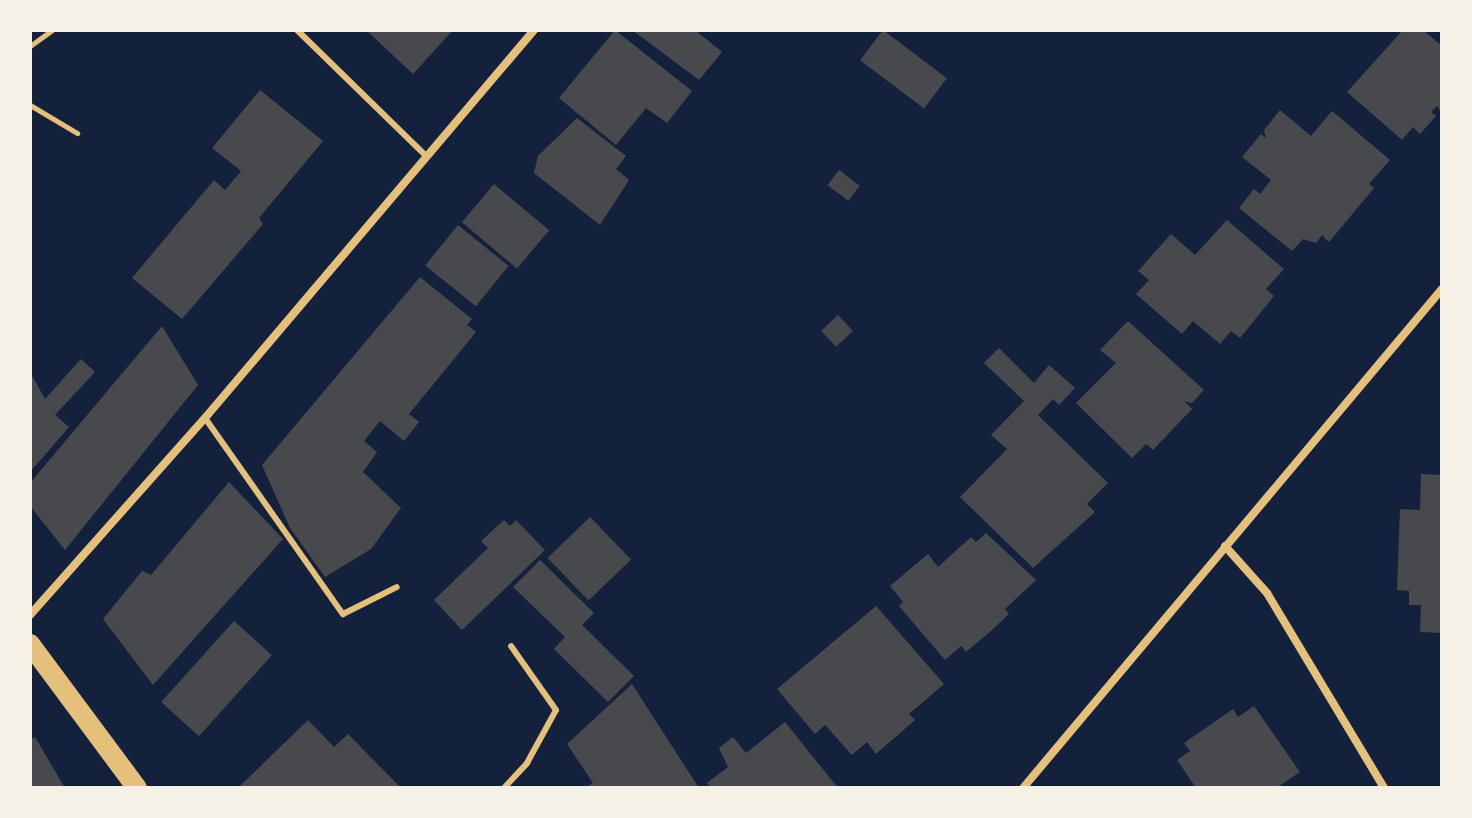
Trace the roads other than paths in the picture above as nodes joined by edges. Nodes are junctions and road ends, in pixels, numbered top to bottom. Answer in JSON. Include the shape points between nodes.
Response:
{"nodes":[{"id":1,"x":297,"y":30,"type":"edge"},
{"id":2,"x":534,"y":30,"type":"edge"},
{"id":3,"x":424,"y":154,"type":"junction"},
{"id":4,"x":1442,"y":289,"type":"edge"},
{"id":5,"x":205,"y":418,"type":"junction"},
{"id":6,"x":1225,"y":546,"type":"junction"},
{"id":7,"x":397,"y":587,"type":"dead end"},
{"id":8,"x":30,"y":615,"type":"edge"},
{"id":9,"x":30,"y":644,"type":"edge"},
{"id":10,"x":511,"y":646,"type":"dead end"},
{"id":11,"x":137,"y":788,"type":"edge"},
{"id":12,"x":504,"y":788,"type":"edge"},
{"id":13,"x":1023,"y":788,"type":"edge"},
{"id":14,"x":1384,"y":788,"type":"edge"}],
"edges":[{"from":1,"to":3,"type":"lane"},
{"from":2,"to":3,"type":"street"},
{"from":3,"to":5,"type":"street"},
{"from":4,"to":6,"type":"street"},
{"from":5,"to":7,"type":"lane","via":[[343,614]]},
{"from":5,"to":8,"type":"street"},
{"from":6,"to":13,"type":"street"},
{"from":6,"to":14,"type":"street","via":[[1267,593]]},
{"from":9,"to":11,"type":"main road"},
{"from":10,"to":12,"type":"lane","via":[[556,710],[527,763]]}]}
